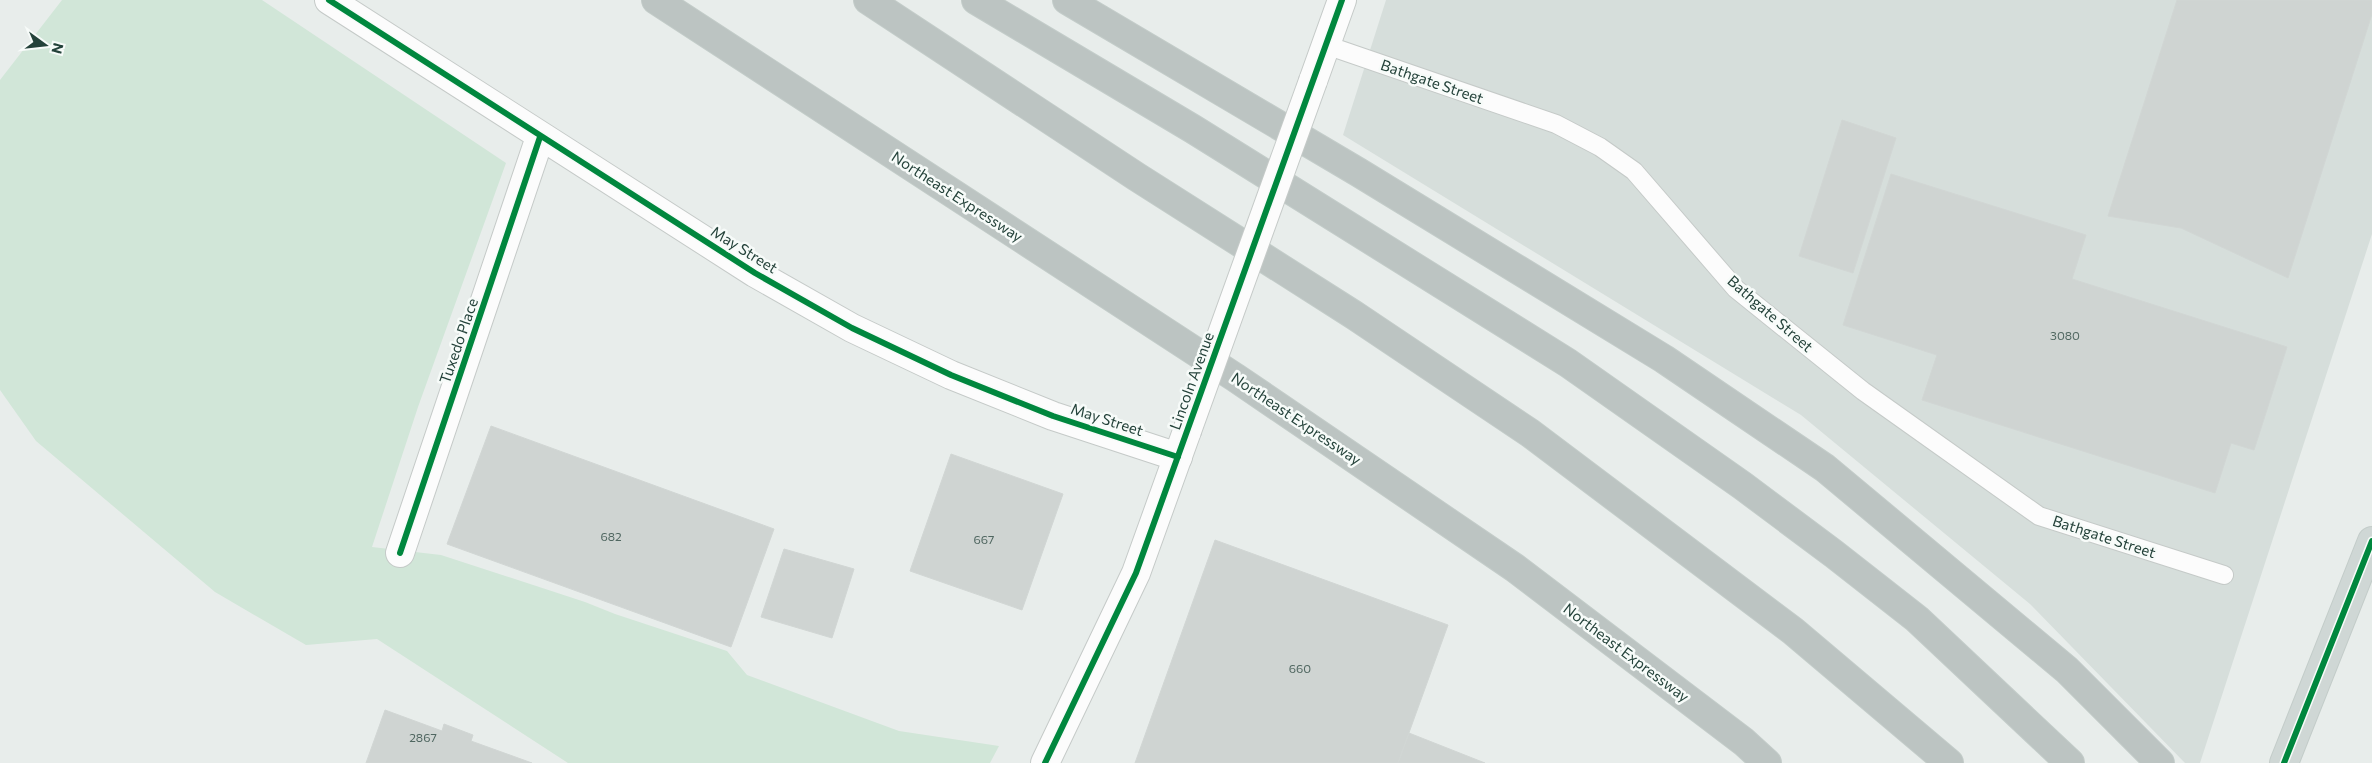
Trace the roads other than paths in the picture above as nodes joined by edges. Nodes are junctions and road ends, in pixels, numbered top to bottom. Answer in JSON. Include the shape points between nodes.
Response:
{"nodes":[{"id":1,"x":329,"y":0,"type":"edge"},
{"id":2,"x":656,"y":0,"type":"edge"},
{"id":3,"x":868,"y":0,"type":"edge"},
{"id":4,"x":976,"y":0,"type":"edge"},
{"id":5,"x":1067,"y":0,"type":"edge"},
{"id":6,"x":1342,"y":0,"type":"edge"},
{"id":7,"x":1326,"y":45,"type":"junction"},
{"id":8,"x":540,"y":137,"type":"junction"},
{"id":9,"x":1178,"y":457,"type":"junction"},
{"id":10,"x":2372,"y":541,"type":"edge"},
{"id":11,"x":400,"y":553,"type":"dead end"},
{"id":12,"x":2224,"y":575,"type":"dead end"},
{"id":13,"x":1045,"y":763,"type":"edge"},
{"id":14,"x":1768,"y":763,"type":"edge"},
{"id":15,"x":1949,"y":763,"type":"edge"},
{"id":16,"x":2070,"y":763,"type":"edge"},
{"id":17,"x":2160,"y":763,"type":"edge"},
{"id":18,"x":2284,"y":763,"type":"edge"}],
"edges":[{"from":1,"to":8,"type":"street","name":"May Street"},
{"from":2,"to":14,"type":"highway","name":"Northeast Expressway","via":[[1236,378],[1499,557]]},
{"from":3,"to":15,"type":"highway","via":[[1530,433],[1793,631]]},
{"from":4,"to":16,"type":"highway","via":[[1201,135],[1568,363],[1743,486],[1902,607]]},
{"from":5,"to":17,"type":"highway","via":[[1350,167],[1664,359],[1825,468],[2067,670]]},
{"from":6,"to":7,"type":"street","name":"Lincoln Avenue"},
{"from":7,"to":9,"type":"street","name":"Lincoln Avenue","bridge":true},
{"from":7,"to":12,"type":"lane","name":"Bathgate Street","via":[[1556,124],[1600,147],[1634,171],[1736,289],[1863,391],[2039,516]]},
{"from":8,"to":9,"type":"street","name":"May Street","via":[[755,273],[852,328],[951,375],[1053,416]]},
{"from":8,"to":11,"type":"street","name":"Tuxedo Place"},
{"from":9,"to":13,"type":"street","name":"Lincoln Avenue","via":[[1136,573]]},
{"from":10,"to":18,"type":"main road"}]}
